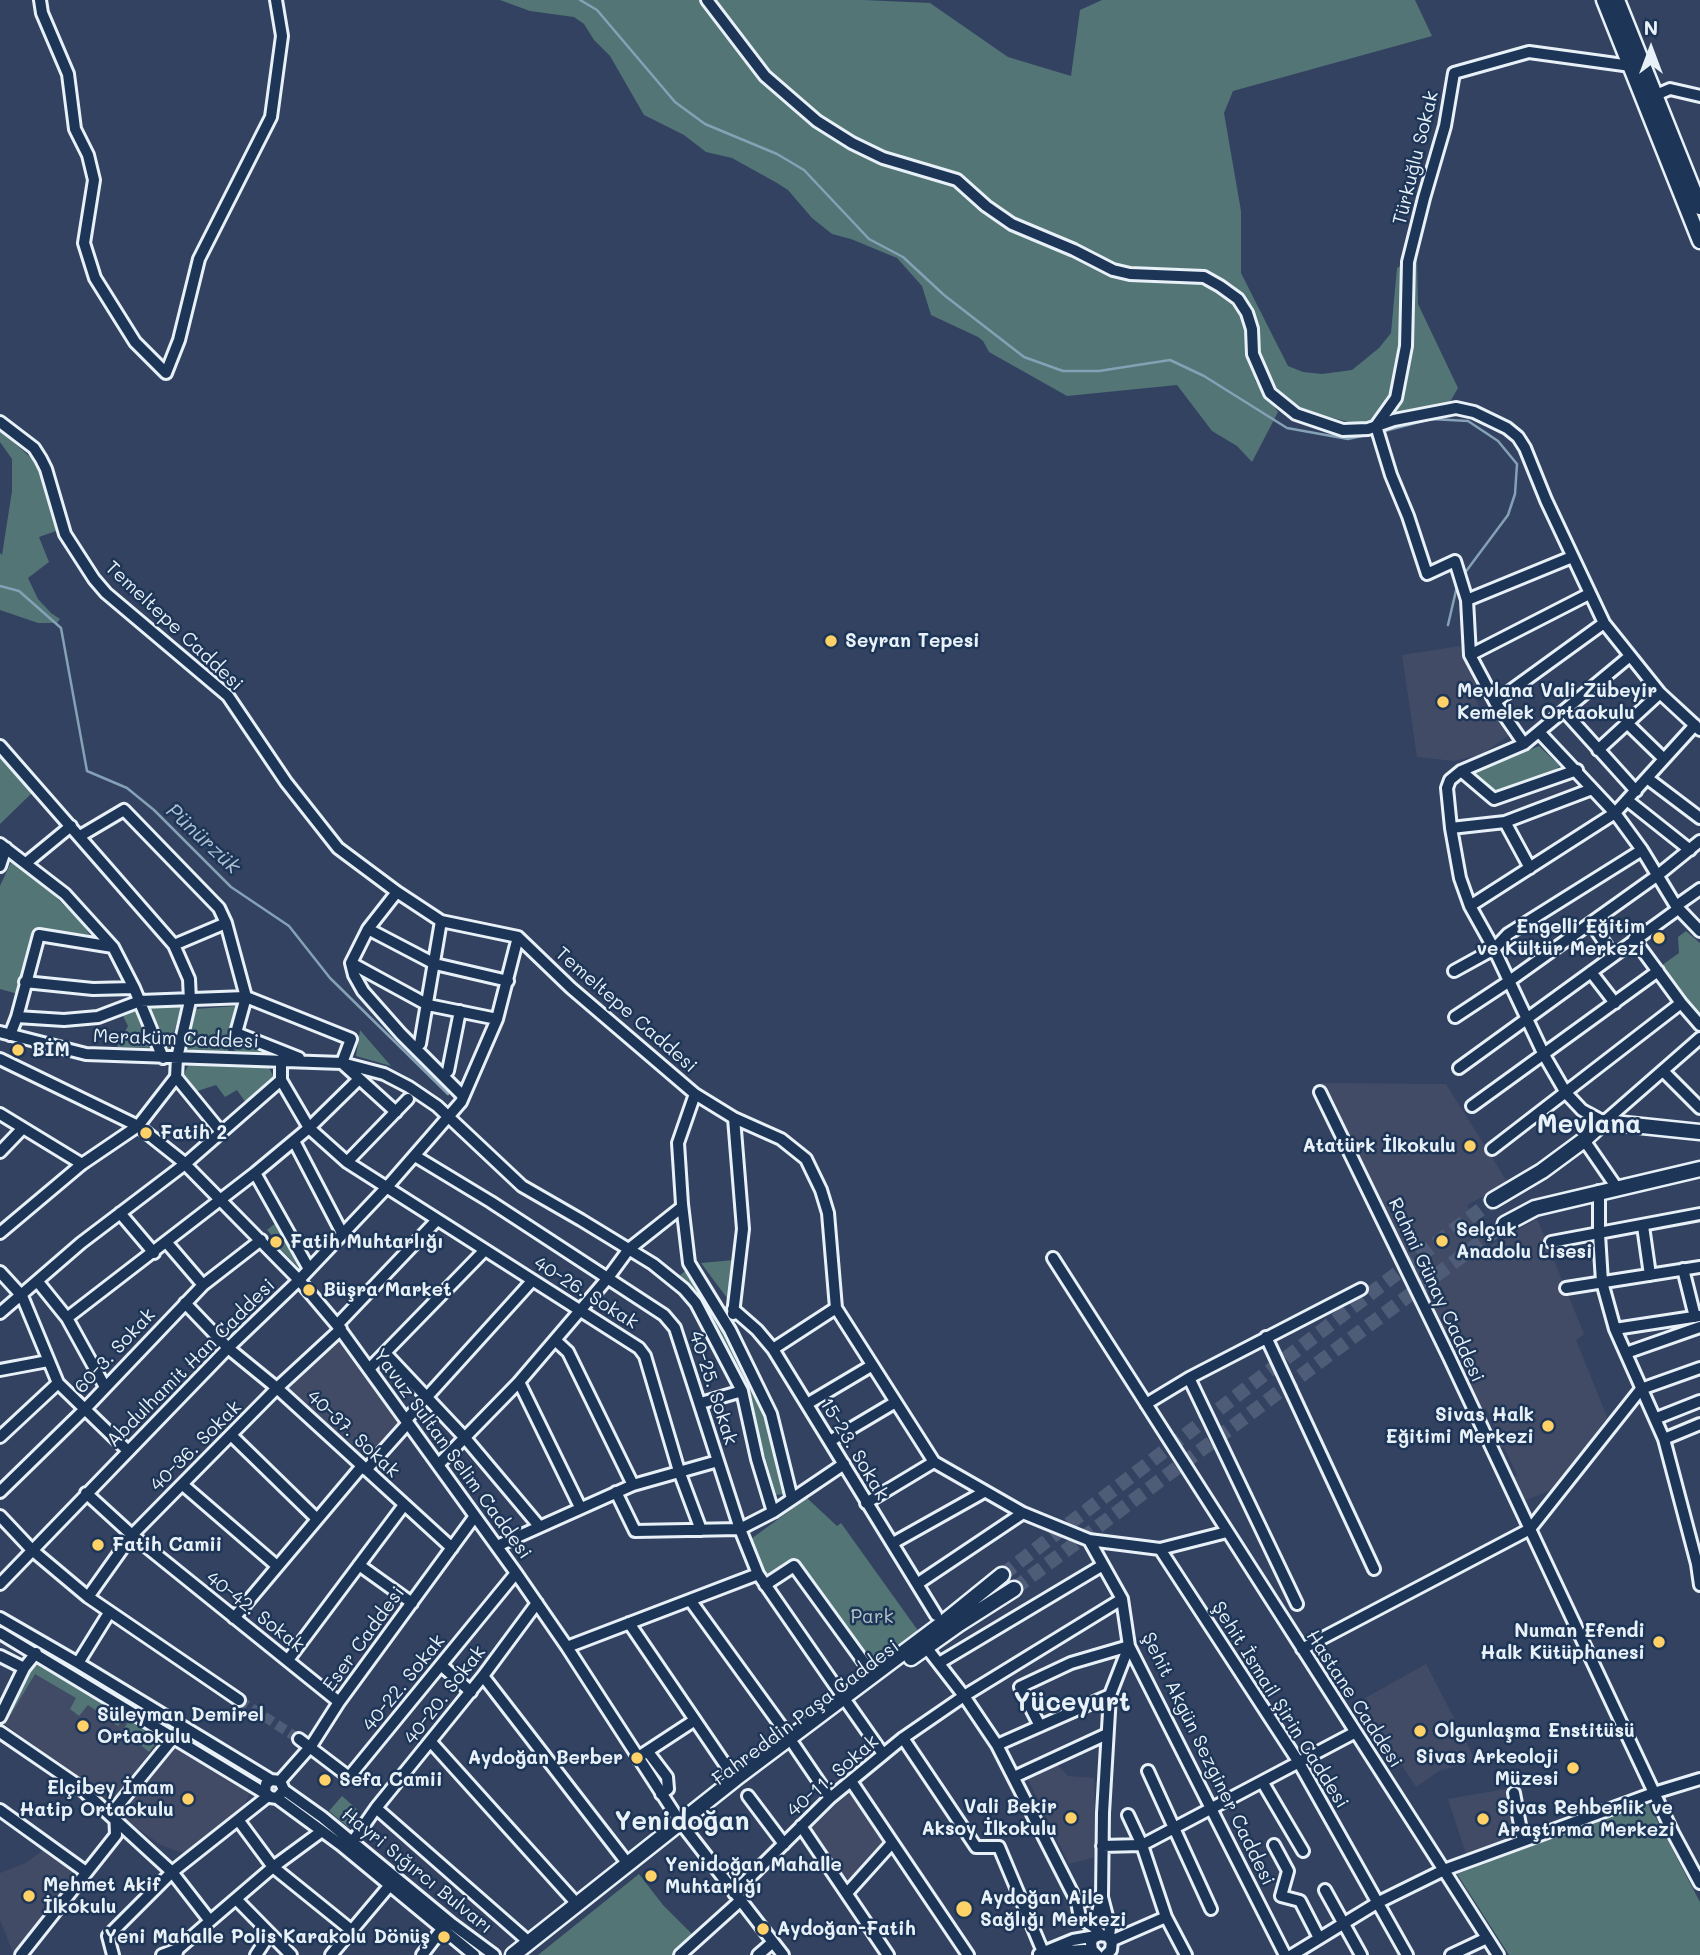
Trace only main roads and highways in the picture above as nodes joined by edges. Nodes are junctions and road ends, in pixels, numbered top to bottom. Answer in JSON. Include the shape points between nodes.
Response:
{"nodes":[{"id":1,"x":1604,"y":0,"type":"edge"},
{"id":2,"x":1617,"y":0,"type":"edge"},
{"id":3,"x":1700,"y":207,"type":"edge"},
{"id":4,"x":1700,"y":241,"type":"edge"},
{"id":5,"x":1694,"y":1131,"type":"edge"},
{"id":6,"x":1700,"y":1140,"type":"edge"},
{"id":7,"x":1700,"y":1169,"type":"edge"},
{"id":8,"x":1493,"y":1200,"type":"tunnel mouth"},
{"id":9,"x":1504,"y":1224,"type":"tunnel mouth"},
{"id":10,"x":1002,"y":1575,"type":"tunnel mouth"},
{"id":11,"x":1014,"y":1589,"type":"tunnel mouth"},
{"id":12,"x":846,"y":1701,"type":"junction"},
{"id":13,"x":791,"y":1741,"type":"junction"},
{"id":14,"x":683,"y":1826,"type":"junction"},
{"id":15,"x":529,"y":1949,"type":"edge"},
{"id":16,"x":513,"y":1955,"type":"edge"}],
"edges":[{"from":1,"to":4,"type":"main road"},
{"from":2,"to":3,"type":"main road"},
{"from":5,"to":6,"type":"main road"},
{"from":5,"to":8,"type":"main road","via":[[1604,1122],[1542,1171]]},
{"from":7,"to":9,"type":"main road","via":[[1535,1208]]},
{"from":10,"to":12,"type":"main road","name":"Fahreddin Paşa Caddesi"},
{"from":11,"to":12,"type":"main road","name":"Fahreddin Paşa Caddesi"},
{"from":12,"to":13,"type":"main road","name":"Fahreddin Paşa Caddesi"},
{"from":13,"to":14,"type":"main road","name":"Fahreddin Paşa Caddesi"},
{"from":13,"to":14,"type":"main road","name":"Fahreddin Paşa Caddesi","via":[[735,1779]]},
{"from":14,"to":15,"type":"main road","name":"Fahreddin Paşa Caddesi"},
{"from":14,"to":15,"type":"main road","name":"Fahreddin Paşa Caddesi","via":[[577,1904]]},
{"from":15,"to":16,"type":"main road","name":"Fahreddin Paşa Caddesi"}]}
